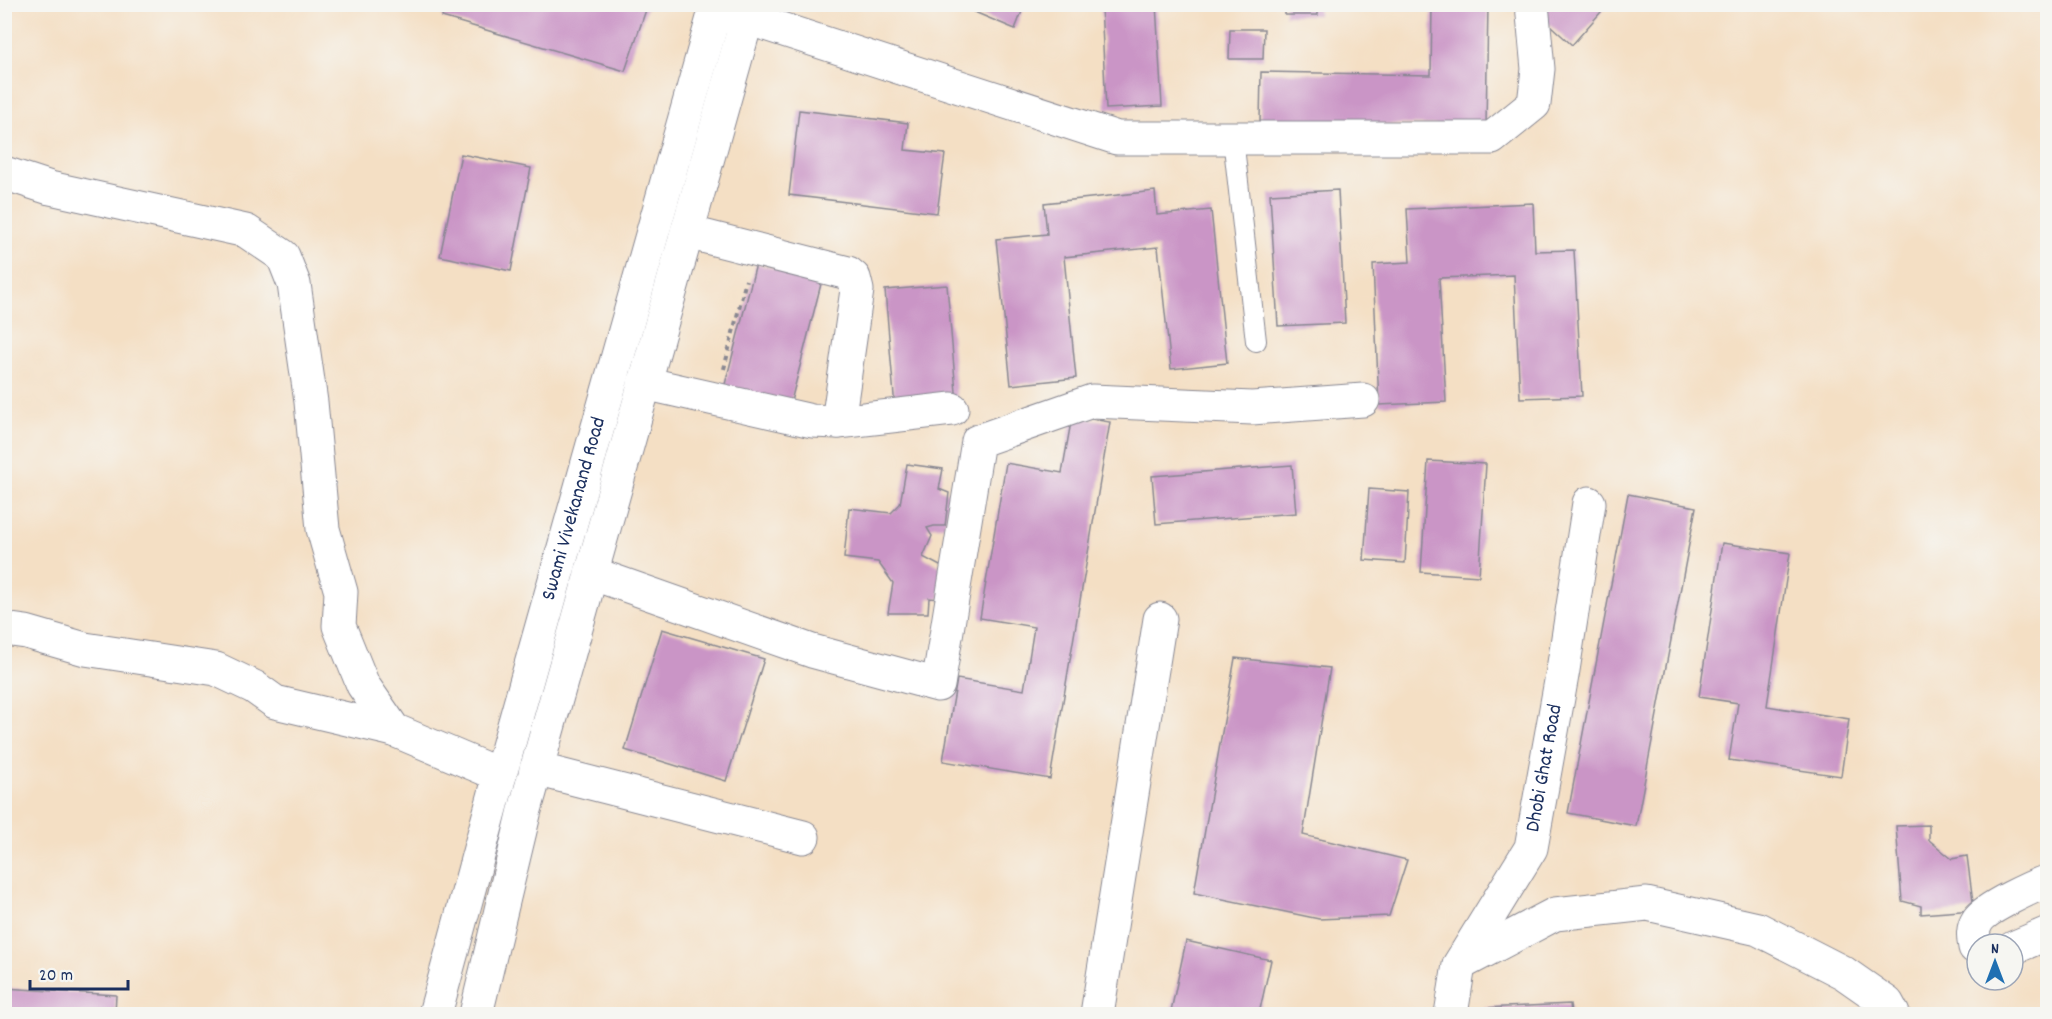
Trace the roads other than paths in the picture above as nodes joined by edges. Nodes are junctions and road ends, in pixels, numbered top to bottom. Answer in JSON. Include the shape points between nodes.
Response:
{"nodes":[{"id":1,"x":1532,"y":4,"type":"edge"},
{"id":2,"x":716,"y":10,"type":"edge"},
{"id":3,"x":749,"y":11,"type":"edge"},
{"id":4,"x":1233,"y":138,"type":"junction"},
{"id":5,"x":4,"y":173,"type":"edge"},
{"id":6,"x":687,"y":232,"type":"junction"},
{"id":7,"x":1256,"y":341,"type":"dead end"},
{"id":8,"x":645,"y":383,"type":"junction"},
{"id":9,"x":1363,"y":400,"type":"dead end"},
{"id":10,"x":952,"y":410,"type":"dead end"},
{"id":11,"x":838,"y":422,"type":"junction"},
{"id":12,"x":1589,"y":503,"type":"dead end"},
{"id":13,"x":591,"y":573,"type":"junction"},
{"id":14,"x":1160,"y":619,"type":"dead end"},
{"id":15,"x":4,"y":628,"type":"edge"},
{"id":16,"x":394,"y":730,"type":"junction"},
{"id":17,"x":536,"y":769,"type":"junction"},
{"id":18,"x":500,"y":775,"type":"junction"},
{"id":19,"x":803,"y":837,"type":"dead end"},
{"id":20,"x":2048,"y":880,"type":"edge"},
{"id":21,"x":1973,"y":932,"type":"edge"},
{"id":22,"x":2048,"y":933,"type":"edge"},
{"id":23,"x":2025,"y":943,"type":"edge"},
{"id":24,"x":1459,"y":965,"type":"junction"},
{"id":25,"x":435,"y":1014,"type":"edge"},
{"id":26,"x":476,"y":1014,"type":"edge"},
{"id":27,"x":1097,"y":1014,"type":"edge"},
{"id":28,"x":1451,"y":1014,"type":"edge"},
{"id":29,"x":1893,"y":1014,"type":"edge"}],
"edges":[{"from":1,"to":4,"type":"street","via":[[1538,69],[1534,104],[1492,138]]},
{"from":2,"to":3,"type":"street"},
{"from":2,"to":18,"type":"street","name":"Swami Vivekanand Road"},
{"from":3,"to":4,"type":"street","via":[[1117,138]]},
{"from":3,"to":6,"type":"street","name":"Swami Vivekanand Road"},
{"from":4,"to":7,"type":"lane"},
{"from":5,"to":16,"type":"street","via":[[50,188],[246,231],[283,256],[294,284],[311,402],[323,530],[341,592],[339,626],[363,685]]},
{"from":6,"to":8,"type":"street","name":"Swami Vivekanand Road"},
{"from":6,"to":11,"type":"street","via":[[848,273],[856,282]]},
{"from":8,"to":11,"type":"street","via":[[812,421]]},
{"from":8,"to":13,"type":"street","name":"Swami Vivekanand Road"},
{"from":9,"to":13,"type":"street","via":[[1252,408],[1092,401],[978,441],[938,685],[812,651]]},
{"from":10,"to":11,"type":"street"},
{"from":12,"to":24,"type":"street","name":"Dhobi Ghat Road","via":[[1531,848]]},
{"from":13,"to":17,"type":"street","name":"Swami Vivekanand Road"},
{"from":14,"to":27,"type":"street"},
{"from":15,"to":16,"type":"street","via":[[85,649],[216,669],[275,702]]},
{"from":16,"to":18,"type":"street"},
{"from":17,"to":19,"type":"street"},
{"from":17,"to":26,"type":"street","name":"Swami Vivekanand Road"},
{"from":18,"to":25,"type":"street","name":"Swami Vivekanand Road"},
{"from":20,"to":21,"type":"street","via":[[1979,918]]},
{"from":22,"to":23,"type":"street"},
{"from":24,"to":28,"type":"street","name":"Dhobi Ghat Road"},
{"from":24,"to":29,"type":"street","via":[[1555,914],[1647,904],[1758,929],[1844,973],[1887,1003]]}]}
